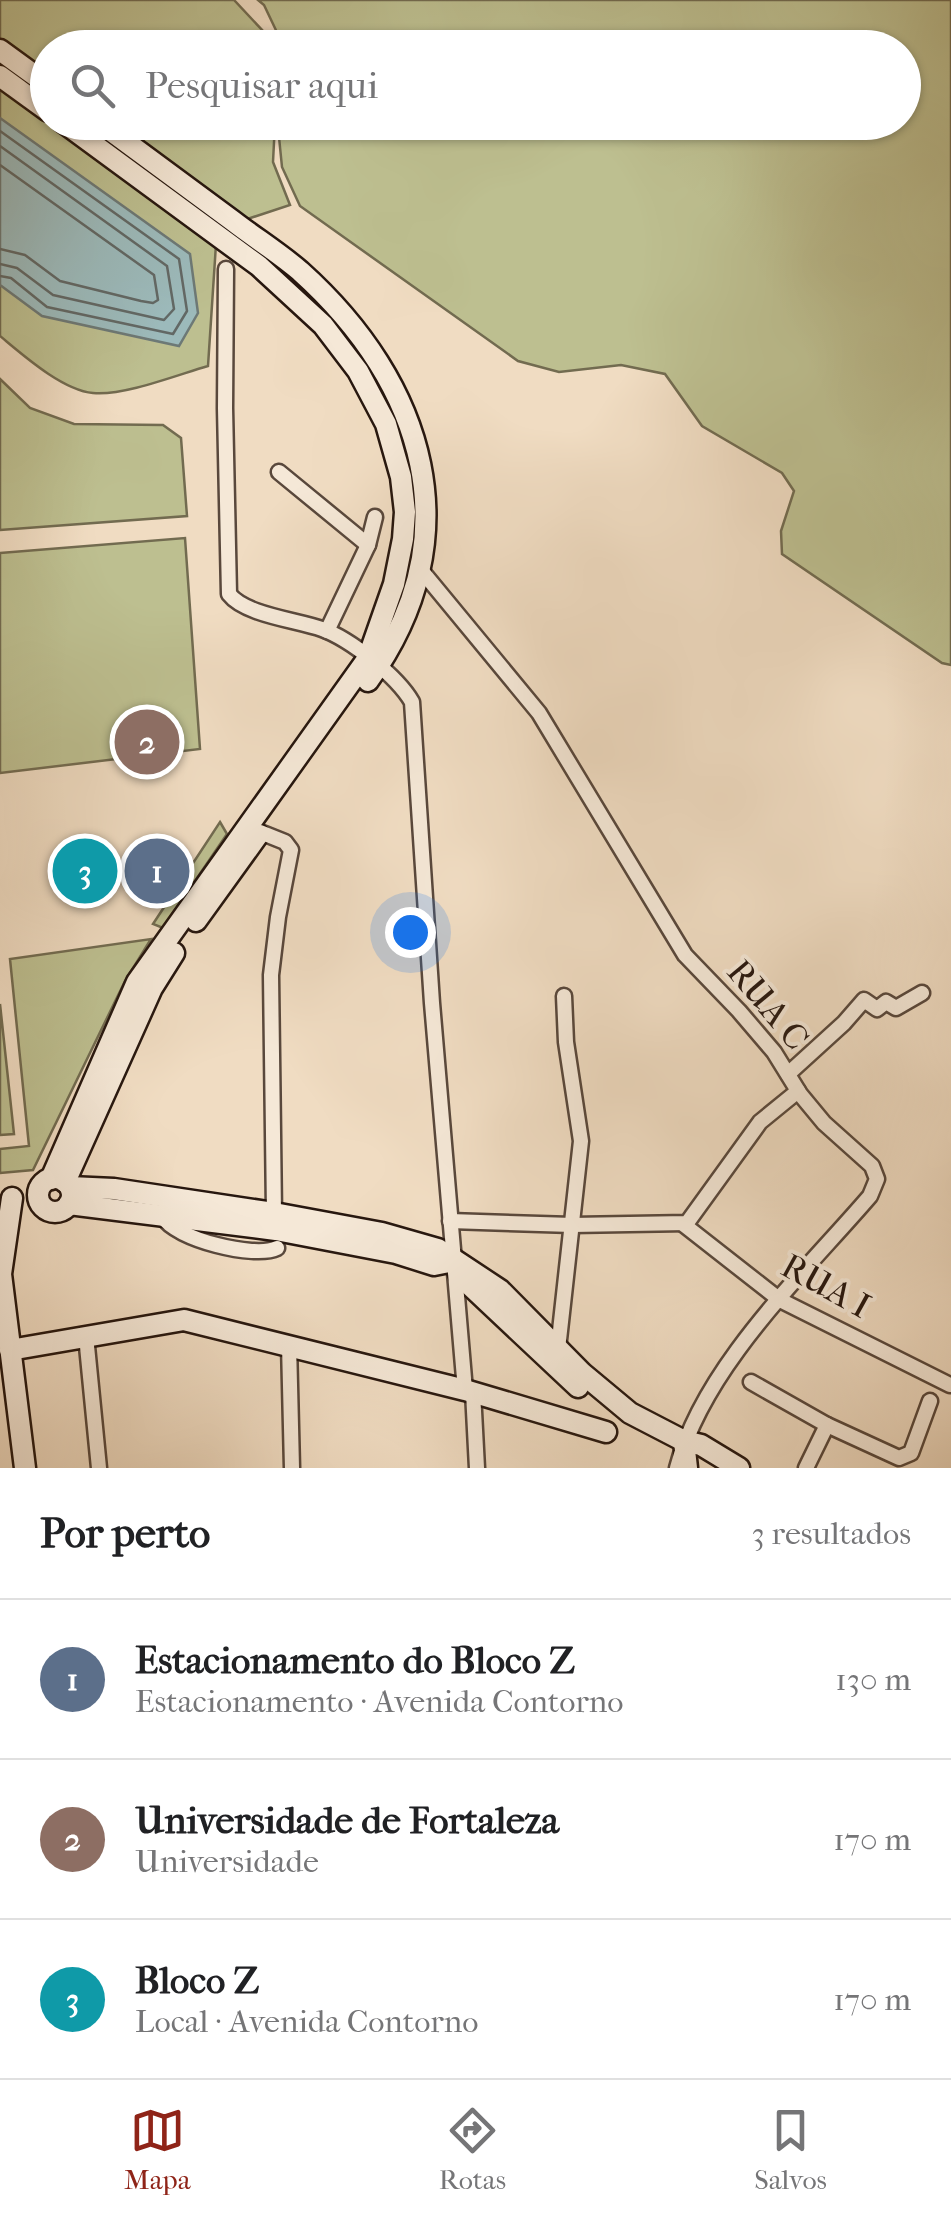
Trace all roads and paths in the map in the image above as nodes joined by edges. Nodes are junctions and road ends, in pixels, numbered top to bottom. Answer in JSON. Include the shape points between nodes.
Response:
{"nodes":[{"id":1,"x":0,"y":50,"type":"edge"},
{"id":2,"x":30,"y":72,"type":"edge"},
{"id":3,"x":0,"y":76,"type":"edge"},
{"id":4,"x":30,"y":98,"type":"edge"},
{"id":5,"x":88,"y":140,"type":"edge"},
{"id":6,"x":122,"y":140,"type":"edge"},
{"id":7,"x":226,"y":269,"type":"dead end"},
{"id":8,"x":279,"y":472,"type":"dead end"},
{"id":9,"x":376,"y":516,"type":"dead end"},
{"id":10,"x":368,"y":545,"type":"junction"},
{"id":11,"x":421,"y":570,"type":"junction"},
{"id":12,"x":327,"y":631,"type":"junction"},
{"id":13,"x":373,"y":661,"type":"junction"},
{"id":14,"x":260,"y":832,"type":"junction"},
{"id":15,"x":922,"y":993,"type":"dead end"},
{"id":16,"x":564,"y":996,"type":"dead end"},
{"id":17,"x":788,"y":1074,"type":"junction"},
{"id":18,"x":798,"y":1091,"type":"junction"},
{"id":19,"x":64,"y":1188,"type":"junction"},
{"id":20,"x":38,"y":1197,"type":"junction"},
{"id":21,"x":4,"y":1200,"type":"edge"},
{"id":22,"x":274,"y":1213,"type":"junction"},
{"id":23,"x":163,"y":1217,"type":"dead end"},
{"id":24,"x":450,"y":1221,"type":"junction"},
{"id":25,"x":682,"y":1224,"type":"junction"},
{"id":26,"x":572,"y":1225,"type":"junction"},
{"id":27,"x":277,"y":1248,"type":"dead end"},
{"id":28,"x":454,"y":1261,"type":"junction"},
{"id":29,"x":780,"y":1300,"type":"junction"},
{"id":30,"x":86,"y":1336,"type":"junction"},
{"id":31,"x":289,"y":1344,"type":"junction"},
{"id":32,"x":558,"y":1349,"type":"junction"},
{"id":33,"x":10,"y":1350,"type":"junction"},
{"id":34,"x":752,"y":1382,"type":"dead end"},
{"id":35,"x":950,"y":1385,"type":"edge"},
{"id":36,"x":469,"y":1391,"type":"junction"},
{"id":37,"x":930,"y":1402,"type":"dead end"},
{"id":38,"x":827,"y":1425,"type":"junction"},
{"id":39,"x":606,"y":1432,"type":"dead end"},
{"id":40,"x":682,"y":1457,"type":"edge"},
{"id":41,"x":24,"y":1468,"type":"edge"},
{"id":42,"x":100,"y":1468,"type":"edge"},
{"id":43,"x":292,"y":1468,"type":"edge"},
{"id":44,"x":477,"y":1468,"type":"edge"},
{"id":45,"x":739,"y":1468,"type":"edge"},
{"id":46,"x":806,"y":1468,"type":"edge"}],
"edges":[{"from":1,"to":2,"type":"street"},
{"from":3,"to":4,"type":"street"},
{"from":5,"to":13,"type":"street","via":[[259,266],[323,325],[358,371],[386,424],[405,512]]},
{"from":6,"to":11,"type":"street","via":[[298,270],[372,350],[398,399],[424,483],[428,524]]},
{"from":7,"to":12,"type":"street","via":[[227,588],[240,605]]},
{"from":8,"to":10,"type":"street"},
{"from":9,"to":10,"type":"street"},
{"from":10,"to":12,"type":"street"},
{"from":11,"to":13,"type":"street","via":[[396,640]]},
{"from":11,"to":17,"type":"street","name":"RUA C","via":[[539,713],[684,955],[740,1011]]},
{"from":12,"to":13,"type":"street"},
{"from":13,"to":14,"type":"street"},
{"from":13,"to":19,"type":"street","via":[[137,982]]},
{"from":13,"to":24,"type":"street","via":[[412,702]]},
{"from":14,"to":19,"type":"street","via":[[152,988]]},
{"from":14,"to":22,"type":"street","via":[[291,850],[271,975]]},
{"from":15,"to":17,"type":"street","via":[[896,1008],[886,1002],[878,1009],[864,1000]]},
{"from":16,"to":26,"type":"street","via":[[581,1142]]},
{"from":17,"to":18,"type":"street","name":"RUA C"},
{"from":18,"to":25,"type":"street","via":[[760,1122]]},
{"from":18,"to":29,"type":"street","name":"RUA C","via":[[872,1166],[877,1183]]},
{"from":19,"to":20,"type":"street","via":[[40,1188]]},
{"from":19,"to":20,"type":"street","via":[[60,1212],[45,1209]]},
{"from":19,"to":22,"type":"street"},
{"from":19,"to":28,"type":"street","via":[[434,1265]]},
{"from":20,"to":21,"type":"street"},
{"from":21,"to":33,"type":"street","via":[[0,1274]]},
{"from":22,"to":28,"type":"street","via":[[382,1233],[438,1249]]},
{"from":23,"to":27,"type":"street","via":[[170,1228],[213,1243],[266,1254]]},
{"from":24,"to":26,"type":"street"},
{"from":24,"to":28,"type":"street"},
{"from":25,"to":26,"type":"street"},
{"from":25,"to":29,"type":"street","name":"RUA I"},
{"from":26,"to":32,"type":"street"},
{"from":28,"to":32,"type":"street","via":[[500,1290]]},
{"from":28,"to":36,"type":"street"},
{"from":28,"to":40,"type":"street","via":[[487,1303],[599,1405]]},
{"from":29,"to":35,"type":"street","name":"RUA I"},
{"from":29,"to":40,"type":"street","name":"RUA C","via":[[739,1350]]},
{"from":30,"to":31,"type":"street","via":[[184,1320]]},
{"from":30,"to":33,"type":"street"},
{"from":30,"to":42,"type":"street"},
{"from":31,"to":36,"type":"street"},
{"from":31,"to":43,"type":"street"},
{"from":32,"to":40,"type":"street"},
{"from":33,"to":41,"type":"street"},
{"from":34,"to":38,"type":"street"},
{"from":36,"to":39,"type":"street"},
{"from":36,"to":44,"type":"street"},
{"from":37,"to":38,"type":"street","via":[[907,1457]]},
{"from":38,"to":46,"type":"street"},
{"from":40,"to":45,"type":"street","via":[[701,1446]]}]}
